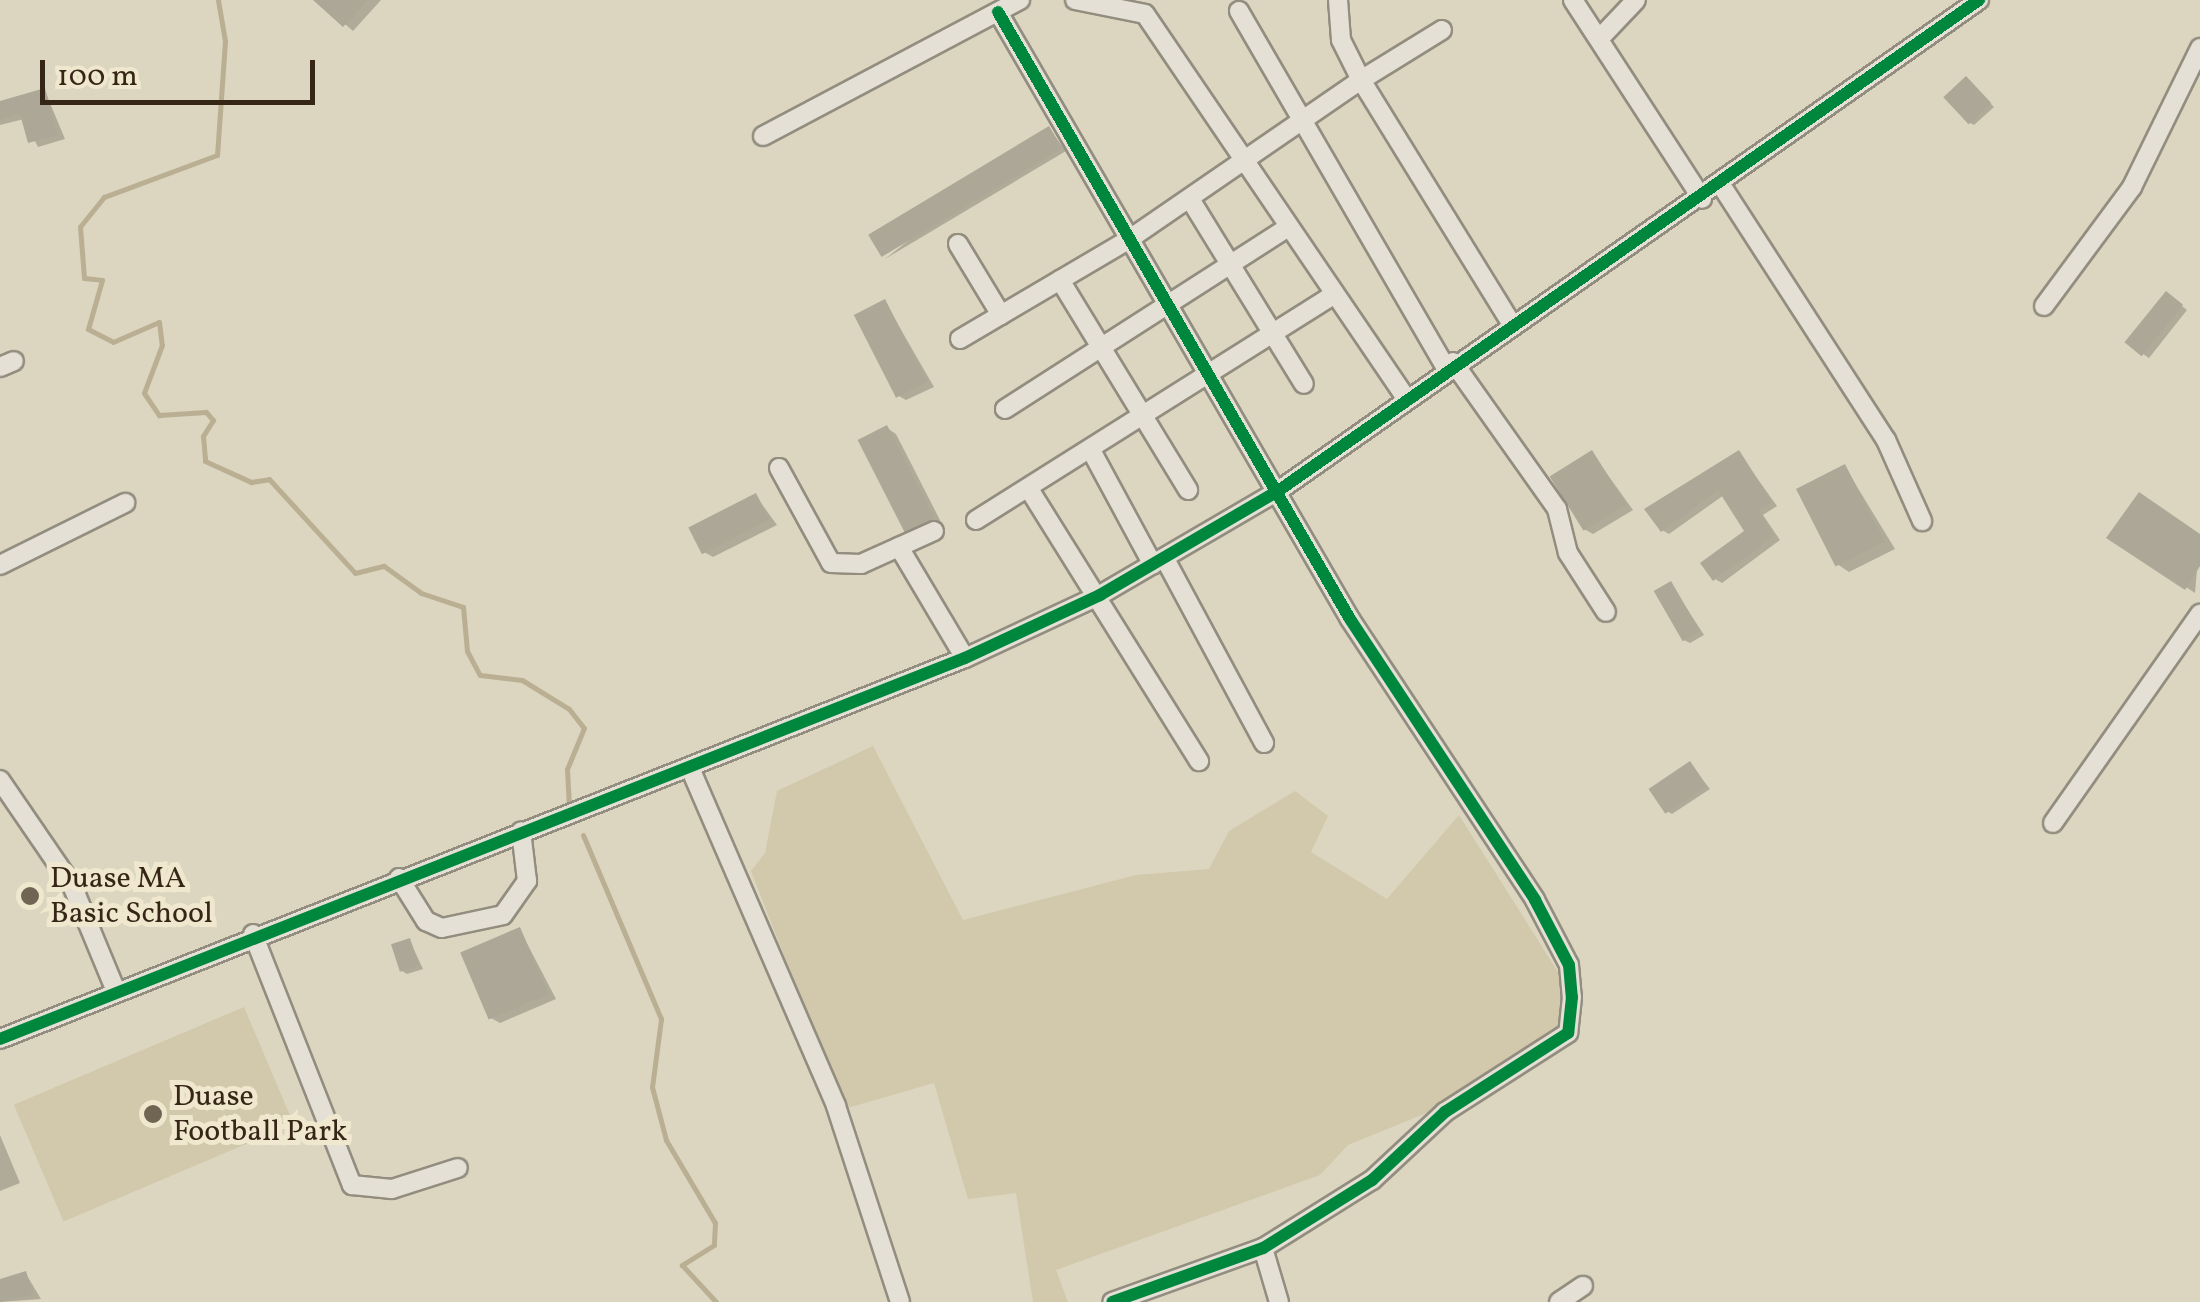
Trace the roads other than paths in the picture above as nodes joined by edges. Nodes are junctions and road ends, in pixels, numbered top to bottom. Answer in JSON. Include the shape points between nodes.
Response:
{"nodes":[{"id":1,"x":1020,"y":0,"type":"edge"},
{"id":2,"x":1075,"y":0,"type":"edge"},
{"id":3,"x":1338,"y":0,"type":"edge"},
{"id":4,"x":1573,"y":0,"type":"edge"},
{"id":5,"x":1636,"y":0,"type":"edge"},
{"id":6,"x":1979,"y":0,"type":"edge"},
{"id":7,"x":1239,"y":11,"type":"dead end"},
{"id":8,"x":998,"y":12,"type":"junction"},
{"id":9,"x":1442,"y":30,"type":"dead end"},
{"id":10,"x":1600,"y":38,"type":"junction"},
{"id":11,"x":2200,"y":48,"type":"edge"},
{"id":12,"x":1361,"y":80,"type":"junction"},
{"id":13,"x":1303,"y":122,"type":"junction"},
{"id":14,"x":763,"y":136,"type":"dead end"},
{"id":15,"x":1248,"y":161,"type":"junction"},
{"id":16,"x":1721,"y":184,"type":"junction"},
{"id":17,"x":1702,"y":199,"type":"junction"},
{"id":18,"x":1190,"y":200,"type":"junction"},
{"id":19,"x":1287,"y":228,"type":"junction"},
{"id":20,"x":1128,"y":240,"type":"junction"},
{"id":21,"x":958,"y":244,"type":"dead end"},
{"id":22,"x":1230,"y":266,"type":"junction"},
{"id":23,"x":1060,"y":280,"type":"junction"},
{"id":24,"x":1333,"y":295,"type":"junction"},
{"id":25,"x":1169,"y":303,"type":"junction"},
{"id":26,"x":2044,"y":306,"type":"dead end"},
{"id":27,"x":1001,"y":315,"type":"junction"},
{"id":28,"x":1511,"y":322,"type":"junction"},
{"id":29,"x":1274,"y":332,"type":"junction"},
{"id":30,"x":960,"y":339,"type":"dead end"},
{"id":31,"x":1100,"y":348,"type":"junction"},
{"id":32,"x":1449,"y":364,"type":"junction"},
{"id":33,"x":1210,"y":373,"type":"junction"},
{"id":34,"x":1304,"y":384,"type":"dead end"},
{"id":35,"x":1405,"y":396,"type":"junction"},
{"id":36,"x":1005,"y":409,"type":"dead end"},
{"id":37,"x":1143,"y":416,"type":"junction"},
{"id":38,"x":1092,"y":452,"type":"junction"},
{"id":39,"x":778,"y":468,"type":"dead end"},
{"id":40,"x":1029,"y":488,"type":"junction"},
{"id":41,"x":1188,"y":490,"type":"dead end"},
{"id":42,"x":1278,"y":490,"type":"junction"},
{"id":43,"x":124,"y":503,"type":"dead end"},
{"id":44,"x":976,"y":520,"type":"dead end"},
{"id":45,"x":1922,"y":521,"type":"dead end"},
{"id":46,"x":934,"y":531,"type":"dead end"},
{"id":47,"x":899,"y":547,"type":"junction"},
{"id":48,"x":1159,"y":562,"type":"junction"},
{"id":49,"x":0,"y":564,"type":"edge"},
{"id":50,"x":1100,"y":594,"type":"junction"},
{"id":51,"x":1606,"y":612,"type":"dead end"},
{"id":52,"x":2200,"y":614,"type":"edge"},
{"id":53,"x":965,"y":658,"type":"junction"},
{"id":54,"x":1264,"y":743,"type":"dead end"},
{"id":55,"x":1199,"y":761,"type":"dead end"},
{"id":56,"x":690,"y":768,"type":"junction"},
{"id":57,"x":0,"y":780,"type":"edge"},
{"id":58,"x":2053,"y":822,"type":"dead end"},
{"id":59,"x":521,"y":832,"type":"junction"},
{"id":60,"x":399,"y":878,"type":"junction"},
{"id":61,"x":254,"y":934,"type":"junction"},
{"id":62,"x":116,"y":991,"type":"junction"},
{"id":63,"x":0,"y":1039,"type":"edge"},
{"id":64,"x":458,"y":1168,"type":"dead end"},
{"id":65,"x":1264,"y":1248,"type":"junction"},
{"id":66,"x":1583,"y":1286,"type":"dead end"},
{"id":67,"x":900,"y":1302,"type":"edge"},
{"id":68,"x":1112,"y":1302,"type":"edge"},
{"id":69,"x":1279,"y":1302,"type":"edge"},
{"id":70,"x":1559,"y":1302,"type":"edge"}],
"edges":[{"from":1,"to":8,"type":"street"},
{"from":2,"to":15,"type":"street","via":[[1144,14]]},
{"from":3,"to":12,"type":"street","via":[[1342,40]]},
{"from":4,"to":10,"type":"street"},
{"from":5,"to":10,"type":"street"},
{"from":6,"to":16,"type":"street"},
{"from":7,"to":13,"type":"street"},
{"from":8,"to":14,"type":"street"},
{"from":8,"to":20,"type":"street"},
{"from":9,"to":12,"type":"street"},
{"from":10,"to":17,"type":"street"},
{"from":11,"to":26,"type":"street","via":[[2132,187]]},
{"from":12,"to":13,"type":"street"},
{"from":12,"to":28,"type":"street"},
{"from":13,"to":15,"type":"street"},
{"from":13,"to":32,"type":"street"},
{"from":15,"to":18,"type":"street"},
{"from":15,"to":19,"type":"street"},
{"from":16,"to":17,"type":"street"},
{"from":16,"to":45,"type":"street","via":[[1886,440]]},
{"from":17,"to":28,"type":"street"},
{"from":18,"to":20,"type":"street"},
{"from":18,"to":22,"type":"street"},
{"from":19,"to":22,"type":"street"},
{"from":19,"to":24,"type":"street"},
{"from":20,"to":23,"type":"street"},
{"from":20,"to":25,"type":"street"},
{"from":21,"to":27,"type":"street"},
{"from":22,"to":25,"type":"street"},
{"from":22,"to":29,"type":"street"},
{"from":23,"to":27,"type":"street"},
{"from":23,"to":31,"type":"street"},
{"from":24,"to":29,"type":"street"},
{"from":24,"to":35,"type":"street"},
{"from":25,"to":31,"type":"street"},
{"from":25,"to":33,"type":"street"},
{"from":27,"to":30,"type":"street"},
{"from":28,"to":32,"type":"street"},
{"from":29,"to":33,"type":"street"},
{"from":29,"to":34,"type":"street"},
{"from":31,"to":36,"type":"street"},
{"from":31,"to":37,"type":"street"},
{"from":32,"to":35,"type":"street"},
{"from":32,"to":51,"type":"street","via":[[1556,508],[1568,553]]},
{"from":33,"to":37,"type":"street"},
{"from":33,"to":42,"type":"street"},
{"from":35,"to":42,"type":"street"},
{"from":37,"to":38,"type":"street"},
{"from":37,"to":41,"type":"street"},
{"from":38,"to":40,"type":"street"},
{"from":38,"to":48,"type":"street"},
{"from":39,"to":47,"type":"street","via":[[831,563],[861,564]]},
{"from":40,"to":44,"type":"street"},
{"from":40,"to":50,"type":"street"},
{"from":42,"to":48,"type":"street"},
{"from":42,"to":65,"type":"street","via":[[1535,900],[1569,965],[1572,997],[1568,1032]]},
{"from":43,"to":49,"type":"street"},
{"from":46,"to":47,"type":"street"},
{"from":47,"to":53,"type":"street"},
{"from":48,"to":50,"type":"street"},
{"from":48,"to":54,"type":"street"},
{"from":50,"to":53,"type":"street"},
{"from":50,"to":55,"type":"street"},
{"from":52,"to":58,"type":"street"},
{"from":53,"to":56,"type":"street"},
{"from":56,"to":59,"type":"street"},
{"from":56,"to":67,"type":"street","via":[[836,1106]]},
{"from":57,"to":62,"type":"street","via":[[72,885]]},
{"from":59,"to":60,"type":"street"},
{"from":59,"to":60,"type":"street","via":[[527,881],[503,916],[442,928],[426,921]]},
{"from":60,"to":61,"type":"street"},
{"from":61,"to":62,"type":"street"},
{"from":61,"to":64,"type":"street","via":[[352,1186],[392,1189]]},
{"from":62,"to":63,"type":"street"},
{"from":65,"to":68,"type":"street"},
{"from":65,"to":69,"type":"street"},
{"from":66,"to":70,"type":"street"}]}
